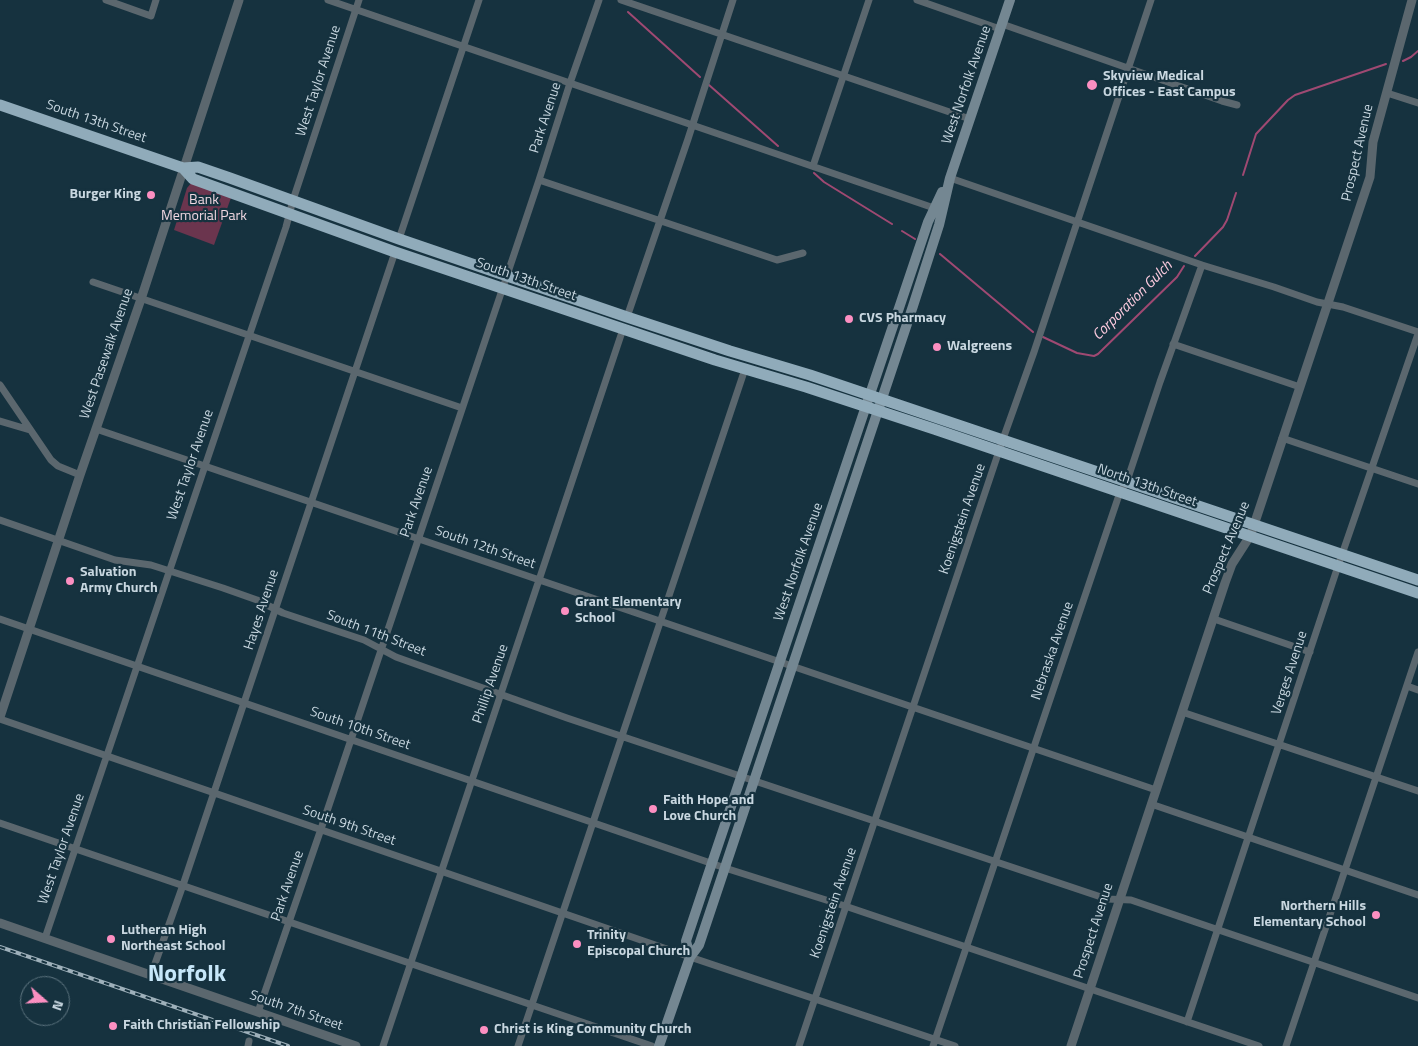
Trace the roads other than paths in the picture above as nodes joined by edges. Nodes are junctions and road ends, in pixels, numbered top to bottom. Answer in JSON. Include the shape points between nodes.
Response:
{"nodes":[{"id":1,"x":106,"y":0,"type":"edge"},
{"id":2,"x":156,"y":0,"type":"edge"},
{"id":3,"x":239,"y":0,"type":"edge"},
{"id":4,"x":328,"y":0,"type":"edge"},
{"id":5,"x":359,"y":0,"type":"edge"},
{"id":6,"x":479,"y":0,"type":"edge"},
{"id":7,"x":599,"y":0,"type":"edge"},
{"id":8,"x":621,"y":0,"type":"edge"},
{"id":9,"x":733,"y":0,"type":"edge"},
{"id":10,"x":869,"y":0,"type":"edge"},
{"id":11,"x":917,"y":0,"type":"edge"},
{"id":12,"x":1010,"y":0,"type":"edge"},
{"id":13,"x":1150,"y":0,"type":"edge"},
{"id":14,"x":1412,"y":0,"type":"edge"},
{"id":15,"x":356,"y":10,"type":"junction"},
{"id":16,"x":1001,"y":26,"type":"junction"},
{"id":17,"x":722,"y":34,"type":"junction"},
{"id":18,"x":464,"y":47,"type":"junction"},
{"id":19,"x":1128,"y":68,"type":"junction"},
{"id":20,"x":843,"y":76,"type":"junction"},
{"id":21,"x":570,"y":83,"type":"junction"},
{"id":22,"x":1387,"y":93,"type":"junction"},
{"id":23,"x":1418,"y":104,"type":"edge"},
{"id":24,"x":0,"y":105,"type":"edge"},
{"id":25,"x":1237,"y":105,"type":"dead end"},
{"id":26,"x":970,"y":119,"type":"junction"},
{"id":27,"x":692,"y":125,"type":"junction"},
{"id":28,"x":813,"y":166,"type":"junction"},
{"id":29,"x":183,"y":168,"type":"junction"},
{"id":30,"x":950,"y":178,"type":"junction"},
{"id":31,"x":539,"y":180,"type":"junction"},
{"id":32,"x":293,"y":200,"type":"junction"},
{"id":33,"x":934,"y":208,"type":"junction"},
{"id":34,"x":289,"y":213,"type":"junction"},
{"id":35,"x":660,"y":221,"type":"junction"},
{"id":36,"x":1077,"y":221,"type":"junction"},
{"id":37,"x":399,"y":239,"type":"junction"},
{"id":38,"x":395,"y":252,"type":"junction"},
{"id":39,"x":803,"y":253,"type":"dead end"},
{"id":40,"x":1202,"y":265,"type":"junction"},
{"id":41,"x":506,"y":276,"type":"junction"},
{"id":42,"x":93,"y":282,"type":"dead end"},
{"id":43,"x":502,"y":288,"type":"junction"},
{"id":44,"x":141,"y":299,"type":"junction"},
{"id":45,"x":1328,"y":304,"type":"junction"},
{"id":46,"x":627,"y":317,"type":"junction"},
{"id":47,"x":623,"y":329,"type":"junction"},
{"id":48,"x":1418,"y":333,"type":"edge"},
{"id":49,"x":249,"y":335,"type":"junction"},
{"id":50,"x":1173,"y":344,"type":"junction"},
{"id":51,"x":745,"y":369,"type":"junction"},
{"id":52,"x":355,"y":371,"type":"junction"},
{"id":53,"x":0,"y":385,"type":"edge"},
{"id":54,"x":1300,"y":387,"type":"junction"},
{"id":55,"x":875,"y":397,"type":"junction"},
{"id":56,"x":462,"y":408,"type":"junction"},
{"id":57,"x":872,"y":409,"type":"junction"},
{"id":58,"x":0,"y":421,"type":"edge"},
{"id":59,"x":96,"y":429,"type":"junction"},
{"id":60,"x":30,"y":430,"type":"junction"},
{"id":61,"x":1282,"y":438,"type":"junction"},
{"id":62,"x":1002,"y":439,"type":"junction"},
{"id":63,"x":999,"y":451,"type":"junction"},
{"id":64,"x":204,"y":467,"type":"junction"},
{"id":65,"x":1372,"y":468,"type":"junction"},
{"id":66,"x":80,"y":475,"type":"junction"},
{"id":67,"x":1127,"y":481,"type":"junction"},
{"id":68,"x":1418,"y":484,"type":"edge"},
{"id":69,"x":1120,"y":492,"type":"junction"},
{"id":70,"x":311,"y":503,"type":"junction"},
{"id":71,"x":0,"y":520,"type":"edge"},
{"id":72,"x":1254,"y":525,"type":"junction"},
{"id":73,"x":1250,"y":536,"type":"junction"},
{"id":74,"x":418,"y":538,"type":"junction"},
{"id":75,"x":59,"y":541,"type":"junction"},
{"id":76,"x":1342,"y":555,"type":"junction"},
{"id":77,"x":1338,"y":566,"type":"junction"},
{"id":78,"x":169,"y":571,"type":"junction"},
{"id":79,"x":1418,"y":580,"type":"edge"},
{"id":80,"x":540,"y":581,"type":"junction"},
{"id":81,"x":1418,"y":593,"type":"edge"},
{"id":82,"x":275,"y":610,"type":"junction"},
{"id":83,"x":0,"y":619,"type":"edge"},
{"id":84,"x":1214,"y":619,"type":"junction"},
{"id":85,"x":660,"y":622,"type":"junction"},
{"id":86,"x":29,"y":629,"type":"junction"},
{"id":87,"x":381,"y":650,"type":"junction"},
{"id":88,"x":1310,"y":652,"type":"junction"},
{"id":89,"x":1418,"y":652,"type":"edge"},
{"id":90,"x":780,"y":662,"type":"junction"},
{"id":91,"x":136,"y":666,"type":"junction"},
{"id":92,"x":792,"y":666,"type":"junction"},
{"id":93,"x":1407,"y":686,"type":"junction"},
{"id":94,"x":1418,"y":690,"type":"edge"},
{"id":95,"x":501,"y":694,"type":"junction"},
{"id":96,"x":244,"y":702,"type":"junction"},
{"id":97,"x":913,"y":708,"type":"junction"},
{"id":98,"x":1182,"y":712,"type":"junction"},
{"id":99,"x":0,"y":718,"type":"edge"},
{"id":100,"x":621,"y":736,"type":"junction"},
{"id":101,"x":351,"y":739,"type":"junction"},
{"id":102,"x":1280,"y":744,"type":"junction"},
{"id":103,"x":1033,"y":748,"type":"junction"},
{"id":104,"x":107,"y":756,"type":"junction"},
{"id":105,"x":742,"y":777,"type":"junction"},
{"id":106,"x":1376,"y":778,"type":"junction"},
{"id":107,"x":754,"y":780,"type":"junction"},
{"id":108,"x":472,"y":781,"type":"junction"},
{"id":109,"x":1156,"y":790,"type":"junction"},
{"id":110,"x":1418,"y":791,"type":"edge"},
{"id":111,"x":213,"y":794,"type":"junction"},
{"id":112,"x":1151,"y":804,"type":"junction"},
{"id":113,"x":875,"y":821,"type":"junction"},
{"id":114,"x":593,"y":822,"type":"junction"},
{"id":115,"x":0,"y":823,"type":"edge"},
{"id":116,"x":321,"y":829,"type":"junction"},
{"id":117,"x":1247,"y":838,"type":"junction"},
{"id":118,"x":76,"y":848,"type":"junction"},
{"id":119,"x":996,"y":862,"type":"junction"},
{"id":120,"x":712,"y":863,"type":"junction"},
{"id":121,"x":724,"y":868,"type":"junction"},
{"id":122,"x":1346,"y":870,"type":"junction"},
{"id":123,"x":441,"y":872,"type":"junction"},
{"id":124,"x":183,"y":884,"type":"junction"},
{"id":125,"x":1418,"y":895,"type":"edge"},
{"id":126,"x":1119,"y":901,"type":"junction"},
{"id":127,"x":845,"y":906,"type":"junction"},
{"id":128,"x":562,"y":912,"type":"junction"},
{"id":129,"x":288,"y":922,"type":"junction"},
{"id":130,"x":0,"y":923,"type":"edge"},
{"id":131,"x":1218,"y":930,"type":"junction"},
{"id":132,"x":45,"y":938,"type":"junction"},
{"id":133,"x":966,"y":948,"type":"junction"},
{"id":134,"x":690,"y":957,"type":"junction"},
{"id":135,"x":1314,"y":962,"type":"junction"},
{"id":136,"x":410,"y":964,"type":"junction"},
{"id":137,"x":151,"y":975,"type":"junction"},
{"id":138,"x":1090,"y":989,"type":"junction"},
{"id":139,"x":814,"y":998,"type":"junction"},
{"id":140,"x":1418,"y":998,"type":"edge"},
{"id":141,"x":532,"y":1005,"type":"junction"},
{"id":142,"x":258,"y":1012,"type":"junction"},
{"id":143,"x":1187,"y":1022,"type":"junction"},
{"id":144,"x":934,"y":1042,"type":"edge"},
{"id":145,"x":356,"y":1046,"type":"edge"},
{"id":146,"x":383,"y":1046,"type":"edge"},
{"id":147,"x":518,"y":1046,"type":"edge"},
{"id":148,"x":652,"y":1046,"type":"edge"},
{"id":149,"x":659,"y":1046,"type":"edge"},
{"id":150,"x":799,"y":1046,"type":"edge"},
{"id":151,"x":955,"y":1046,"type":"edge"},
{"id":152,"x":1071,"y":1046,"type":"edge"},
{"id":153,"x":1259,"y":1046,"type":"edge"},
{"id":154,"x":1286,"y":1046,"type":"edge"}],
"edges":[{"from":1,"to":2,"type":"street","via":[[151,16]]},
{"from":3,"to":29,"type":"street","name":"West Pasewalk Avenue"},
{"from":4,"to":15,"type":"street"},
{"from":5,"to":15,"type":"street","name":"West Taylor Avenue"},
{"from":6,"to":18,"type":"street"},
{"from":7,"to":21,"type":"street","name":"Park Avenue"},
{"from":8,"to":17,"type":"street"},
{"from":9,"to":17,"type":"street"},
{"from":10,"to":20,"type":"street"},
{"from":11,"to":16,"type":"street"},
{"from":12,"to":16,"type":"main road","name":"West Norfolk Avenue"},
{"from":13,"to":19,"type":"street","name":"Koenigstein Avenue"},
{"from":14,"to":22,"type":"street","name":"Prospect Avenue"},
{"from":15,"to":18,"type":"street"},
{"from":15,"to":32,"type":"street","name":"West Taylor Avenue"},
{"from":16,"to":19,"type":"street"},
{"from":16,"to":26,"type":"main road","name":"West Norfolk Avenue"},
{"from":17,"to":20,"type":"street"},
{"from":17,"to":27,"type":"street"},
{"from":18,"to":21,"type":"street"},
{"from":18,"to":37,"type":"street"},
{"from":19,"to":25,"type":"street"},
{"from":19,"to":36,"type":"street","name":"Koenigstein Avenue"},
{"from":20,"to":26,"type":"street"},
{"from":20,"to":28,"type":"street"},
{"from":21,"to":27,"type":"street"},
{"from":21,"to":31,"type":"street","name":"Park Avenue"},
{"from":22,"to":23,"type":"street"},
{"from":22,"to":45,"type":"street","name":"Prospect Avenue","via":[[1373,142],[1370,177]]},
{"from":24,"to":29,"type":"highway","name":"South 13th Street"},
{"from":26,"to":30,"type":"main road","name":"West Norfolk Avenue"},
{"from":27,"to":28,"type":"street"},
{"from":27,"to":35,"type":"street"},
{"from":28,"to":33,"type":"street"},
{"from":29,"to":32,"type":"highway","name":"South 13th Street","via":[[198,167]]},
{"from":29,"to":34,"type":"highway","name":"South 13th Street","via":[[193,179]]},
{"from":29,"to":44,"type":"street","name":"West Pasewalk Avenue"},
{"from":30,"to":33,"type":"main road","name":"West Norfolk Avenue"},
{"from":30,"to":36,"type":"street"},
{"from":30,"to":55,"type":"main road","name":"West Norfolk Avenue","via":[[938,225]]},
{"from":31,"to":35,"type":"street"},
{"from":31,"to":41,"type":"street","name":"Park Avenue"},
{"from":32,"to":34,"type":"street","name":"West Taylor Avenue"},
{"from":32,"to":37,"type":"highway","name":"South 13th Street"},
{"from":33,"to":55,"type":"main road","name":"West Norfolk Avenue"},
{"from":34,"to":38,"type":"highway","name":"South 13th Street"},
{"from":34,"to":49,"type":"street","name":"West Taylor Avenue"},
{"from":35,"to":39,"type":"street","via":[[777,260]]},
{"from":35,"to":46,"type":"street"},
{"from":36,"to":40,"type":"street"},
{"from":36,"to":62,"type":"street","name":"Koenigstein Avenue"},
{"from":37,"to":41,"type":"highway","name":"South 13th Street"},
{"from":38,"to":43,"type":"highway","name":"South 13th Street"},
{"from":38,"to":52,"type":"street","name":"Hayes Avenue"},
{"from":40,"to":45,"type":"street"},
{"from":40,"to":50,"type":"street","name":"Nebraska Avenue"},
{"from":41,"to":43,"type":"street","name":"Park Avenue"},
{"from":41,"to":46,"type":"highway","name":"South 13th Street"},
{"from":42,"to":44,"type":"street"},
{"from":43,"to":47,"type":"highway","name":"South 13th Street"},
{"from":43,"to":56,"type":"street","name":"Park Avenue"},
{"from":44,"to":49,"type":"street"},
{"from":44,"to":59,"type":"street","name":"West Pasewalk Avenue"},
{"from":45,"to":48,"type":"street"},
{"from":45,"to":54,"type":"street","name":"Prospect Avenue"},
{"from":46,"to":55,"type":"highway","name":"South 13th Street"},
{"from":47,"to":51,"type":"highway","name":"South 13th Street"},
{"from":47,"to":80,"type":"street","name":"Phillip Avenue"},
{"from":48,"to":65,"type":"street","name":"Verges Avenue"},
{"from":49,"to":52,"type":"street"},
{"from":49,"to":64,"type":"street","name":"West Taylor Avenue"},
{"from":50,"to":54,"type":"street"},
{"from":50,"to":67,"type":"street","name":"Nebraska Avenue"},
{"from":51,"to":57,"type":"highway","name":"South 13th Street"},
{"from":51,"to":85,"type":"street"},
{"from":52,"to":56,"type":"street"},
{"from":52,"to":70,"type":"street","name":"Hayes Avenue"},
{"from":53,"to":60,"type":"street"},
{"from":54,"to":61,"type":"street","name":"Prospect Avenue"},
{"from":55,"to":57,"type":"main road","name":"West Norfolk Avenue"},
{"from":55,"to":62,"type":"highway","name":"North 13th Street"},
{"from":56,"to":74,"type":"street","name":"Park Avenue"},
{"from":57,"to":63,"type":"highway","name":"North 13th Street"},
{"from":57,"to":90,"type":"main road","name":"West Norfolk Avenue"},
{"from":57,"to":92,"type":"main road","name":"West Norfolk Avenue"},
{"from":58,"to":60,"type":"street"},
{"from":59,"to":64,"type":"street","name":"South 12th Street"},
{"from":59,"to":66,"type":"street","name":"West Pasewalk Avenue"},
{"from":60,"to":66,"type":"street","via":[[51,460]]},
{"from":61,"to":65,"type":"street"},
{"from":61,"to":72,"type":"street","name":"Prospect Avenue"},
{"from":62,"to":63,"type":"street","name":"Koenigstein Avenue"},
{"from":62,"to":67,"type":"highway","name":"North 13th Street"},
{"from":63,"to":69,"type":"highway","name":"North 13th Street"},
{"from":63,"to":97,"type":"street","name":"Koenigstein Avenue"},
{"from":64,"to":70,"type":"street","name":"South 12th Street"},
{"from":64,"to":78,"type":"street","name":"West Taylor Avenue"},
{"from":65,"to":68,"type":"street"},
{"from":65,"to":76,"type":"street","name":"Verges Avenue"},
{"from":66,"to":75,"type":"street","name":"West Pasewalk Avenue"},
{"from":67,"to":69,"type":"street","name":"Nebraska Avenue"},
{"from":67,"to":72,"type":"highway","name":"North 13th Street"},
{"from":69,"to":73,"type":"highway","name":"North 13th Street"},
{"from":69,"to":103,"type":"street","name":"Nebraska Avenue"},
{"from":70,"to":74,"type":"street","name":"South 12th Street"},
{"from":70,"to":82,"type":"street","name":"Hayes Avenue"},
{"from":71,"to":75,"type":"street","name":"South 11th Street"},
{"from":72,"to":73,"type":"street","name":"Prospect Avenue"},
{"from":72,"to":76,"type":"highway","name":"North 13th Street"},
{"from":73,"to":77,"type":"highway","name":"North 13th Street"},
{"from":73,"to":84,"type":"street","name":"Prospect Avenue","via":[[1232,564]]},
{"from":74,"to":80,"type":"street","name":"South 12th Street"},
{"from":74,"to":87,"type":"street","name":"Park Avenue"},
{"from":75,"to":78,"type":"street","name":"South 11th Street","via":[[115,560]]},
{"from":75,"to":86,"type":"street","name":"West Pasewalk Avenue"},
{"from":76,"to":77,"type":"street","name":"Verges Avenue"},
{"from":76,"to":79,"type":"highway","name":"North 13th Street"},
{"from":77,"to":81,"type":"highway","name":"North 13th Street"},
{"from":77,"to":88,"type":"street","name":"Verges Avenue"},
{"from":78,"to":82,"type":"street","name":"South 11th Street","via":[[257,600]]},
{"from":78,"to":91,"type":"street","name":"West Taylor Avenue"},
{"from":80,"to":85,"type":"street","name":"South 12th Street"},
{"from":80,"to":95,"type":"street","name":"Phillip Avenue"},
{"from":82,"to":87,"type":"street","name":"South 11th Street","via":[[364,640]]},
{"from":82,"to":96,"type":"street","name":"Hayes Avenue"},
{"from":83,"to":86,"type":"street","name":"South 10th Street"},
{"from":84,"to":88,"type":"street"},
{"from":84,"to":98,"type":"street","name":"Prospect Avenue"},
{"from":85,"to":90,"type":"street","name":"South 12th Street"},
{"from":85,"to":100,"type":"street"},
{"from":86,"to":91,"type":"street","name":"South 10th Street"},
{"from":86,"to":99,"type":"street","name":"West Pasewalk Avenue"},
{"from":87,"to":95,"type":"street","name":"South 11th Street"},
{"from":87,"to":101,"type":"street","name":"Park Avenue"},
{"from":88,"to":102,"type":"street","name":"Verges Avenue"},
{"from":89,"to":93,"type":"street"},
{"from":90,"to":92,"type":"street","name":"South 12th Street"},
{"from":90,"to":105,"type":"main road","name":"West Norfolk Avenue"},
{"from":91,"to":96,"type":"street","name":"South 10th Street"},
{"from":91,"to":104,"type":"street","name":"West Taylor Avenue"},
{"from":92,"to":97,"type":"street","name":"South 12th Street"},
{"from":92,"to":107,"type":"main road","name":"West Norfolk Avenue"},
{"from":93,"to":94,"type":"street"},
{"from":93,"to":106,"type":"street"},
{"from":95,"to":100,"type":"street","name":"South 11th Street"},
{"from":95,"to":108,"type":"street","name":"Phillip Avenue"},
{"from":96,"to":101,"type":"street","name":"South 10th Street"},
{"from":96,"to":111,"type":"street","name":"Hayes Avenue"},
{"from":97,"to":103,"type":"street","name":"South 12th Street"},
{"from":97,"to":113,"type":"street","name":"Koenigstein Avenue"},
{"from":98,"to":102,"type":"street"},
{"from":98,"to":109,"type":"street","name":"Prospect Avenue"},
{"from":99,"to":104,"type":"street","name":"South 9th Street"},
{"from":100,"to":105,"type":"street","name":"South 11th Street"},
{"from":100,"to":114,"type":"street"},
{"from":101,"to":108,"type":"street","name":"South 10th Street"},
{"from":101,"to":116,"type":"street","name":"Park Avenue"},
{"from":102,"to":106,"type":"street"},
{"from":102,"to":117,"type":"street","name":"Verges Avenue"},
{"from":103,"to":109,"type":"street","name":"South 12th Street"},
{"from":103,"to":119,"type":"street","name":"Nebraska Avenue"},
{"from":104,"to":111,"type":"street","name":"South 9th Street"},
{"from":104,"to":118,"type":"street","name":"West Taylor Avenue"},
{"from":105,"to":107,"type":"street","name":"South 11th Street"},
{"from":105,"to":120,"type":"main road","name":"West Norfolk Avenue"},
{"from":106,"to":110,"type":"street"},
{"from":106,"to":122,"type":"street"},
{"from":107,"to":113,"type":"street","name":"South 11th Street"},
{"from":107,"to":121,"type":"main road","name":"West Norfolk Avenue"},
{"from":108,"to":114,"type":"street","name":"South 10th Street"},
{"from":108,"to":123,"type":"street","name":"Phillip Avenue"},
{"from":109,"to":112,"type":"street","name":"Prospect Avenue"},
{"from":111,"to":116,"type":"street","name":"South 9th Street"},
{"from":111,"to":124,"type":"street","name":"Hayes Avenue"},
{"from":112,"to":117,"type":"street"},
{"from":112,"to":126,"type":"street","name":"Prospect Avenue"},
{"from":113,"to":119,"type":"street","name":"South 11th Street"},
{"from":113,"to":127,"type":"street","name":"Koenigstein Avenue"},
{"from":114,"to":120,"type":"street","name":"South 10th Street"},
{"from":114,"to":128,"type":"street"},
{"from":115,"to":118,"type":"street"},
{"from":116,"to":123,"type":"street","name":"South 9th Street"},
{"from":116,"to":129,"type":"street","name":"Park Avenue"},
{"from":117,"to":122,"type":"street"},
{"from":117,"to":131,"type":"street","name":"Verges Avenue"},
{"from":118,"to":124,"type":"street"},
{"from":118,"to":132,"type":"street","name":"West Taylor Avenue"},
{"from":119,"to":126,"type":"street","name":"South 11th Street"},
{"from":119,"to":133,"type":"street","name":"Nebraska Avenue"},
{"from":120,"to":121,"type":"street","name":"South 10th Street"},
{"from":120,"to":134,"type":"main road","name":"West Norfolk Avenue","via":[[686,941]]},
{"from":121,"to":127,"type":"street","name":"South 10th Street"},
{"from":121,"to":134,"type":"main road","name":"West Norfolk Avenue","via":[[699,945]]},
{"from":122,"to":125,"type":"street"},
{"from":122,"to":135,"type":"street"},
{"from":123,"to":128,"type":"street","name":"South 9th Street"},
{"from":123,"to":136,"type":"street","name":"Phillip Avenue"},
{"from":124,"to":129,"type":"street"},
{"from":124,"to":137,"type":"street","name":"Hayes Avenue"},
{"from":126,"to":131,"type":"street","name":"South 11th Street","via":[[1130,900]]},
{"from":126,"to":138,"type":"street","name":"Prospect Avenue"},
{"from":127,"to":133,"type":"street","name":"South 10th Street"},
{"from":127,"to":139,"type":"street","name":"Koenigstein Avenue"},
{"from":128,"to":134,"type":"street","name":"South 9th Street"},
{"from":128,"to":141,"type":"street"},
{"from":129,"to":136,"type":"street"},
{"from":129,"to":142,"type":"street","name":"Park Avenue"},
{"from":130,"to":132,"type":"street","name":"South 7th Street"},
{"from":131,"to":135,"type":"street","name":"South 11th Street"},
{"from":131,"to":143,"type":"street","name":"Verges Avenue"},
{"from":132,"to":137,"type":"street","name":"South 7th Street"},
{"from":133,"to":138,"type":"street","name":"South 10th Street"},
{"from":133,"to":144,"type":"street","name":"Nebraska Avenue"},
{"from":134,"to":139,"type":"street","name":"South 9th Street"},
{"from":134,"to":149,"type":"main road","name":"West Norfolk Avenue"},
{"from":135,"to":140,"type":"street","name":"South 11th Street"},
{"from":135,"to":154,"type":"street"},
{"from":136,"to":141,"type":"street"},
{"from":136,"to":146,"type":"street","name":"Phillip Avenue"},
{"from":137,"to":142,"type":"street","name":"South 7th Street"},
{"from":138,"to":143,"type":"street","name":"South 10th Street"},
{"from":138,"to":152,"type":"street","name":"Prospect Avenue"},
{"from":139,"to":144,"type":"street","name":"South 9th Street"},
{"from":139,"to":150,"type":"street","name":"Koenigstein Avenue"},
{"from":141,"to":147,"type":"street"},
{"from":141,"to":148,"type":"street"},
{"from":142,"to":145,"type":"street","name":"South 7th Street"},
{"from":143,"to":153,"type":"street","name":"South 10th Street"},
{"from":144,"to":151,"type":"street","name":"South 9th Street"}]}
